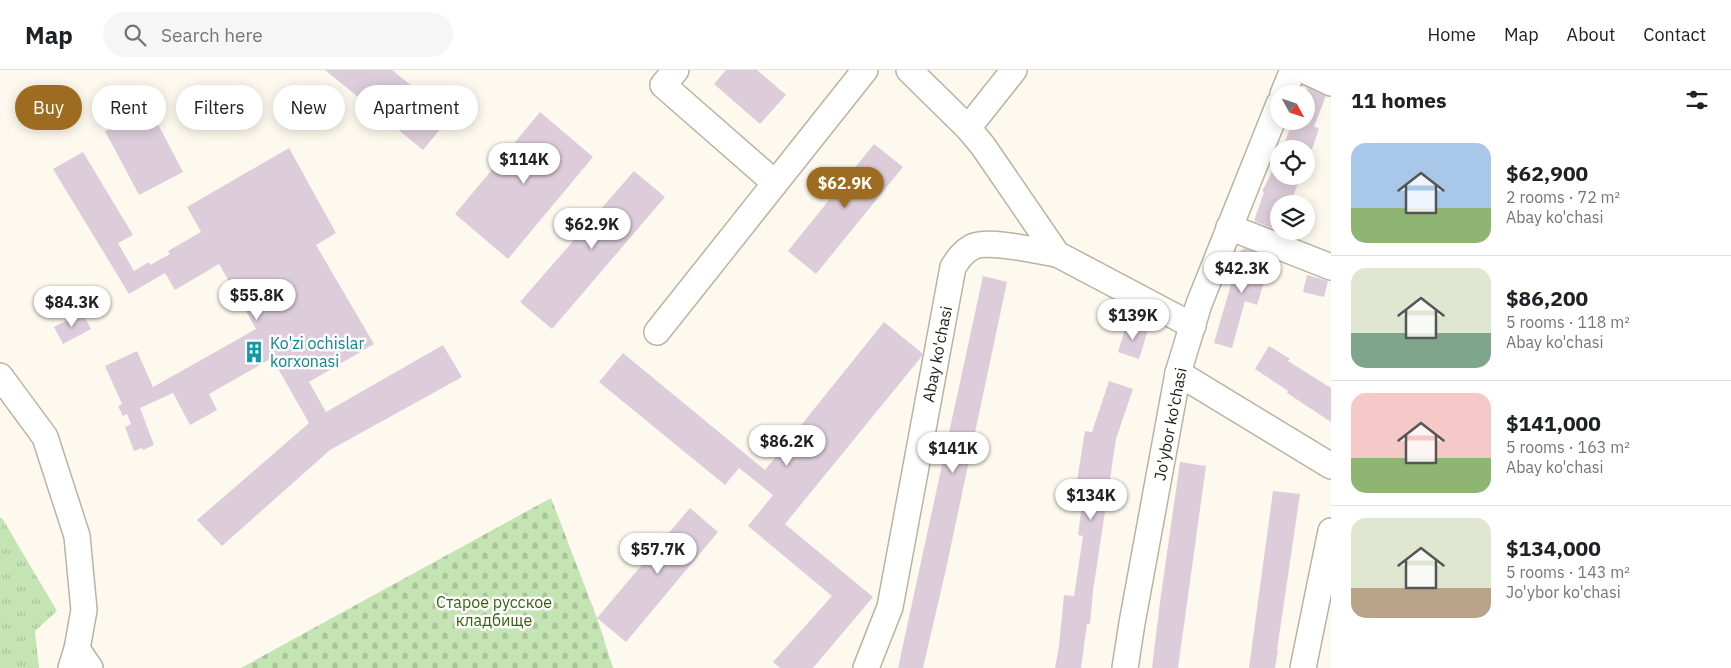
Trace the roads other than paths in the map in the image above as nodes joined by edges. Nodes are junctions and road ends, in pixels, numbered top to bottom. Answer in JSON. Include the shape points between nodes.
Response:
{"nodes":[{"id":1,"x":676,"y":70,"type":"edge"},
{"id":2,"x":865,"y":70,"type":"edge"},
{"id":3,"x":909,"y":70,"type":"edge"},
{"id":4,"x":1014,"y":70,"type":"edge"},
{"id":5,"x":1293,"y":70,"type":"edge"},
{"id":6,"x":1303,"y":70,"type":"edge"},
{"id":7,"x":1331,"y":83,"type":"edge"},
{"id":8,"x":1287,"y":85,"type":"edge"},
{"id":9,"x":1270,"y":126,"type":"edge"},
{"id":10,"x":968,"y":128,"type":"junction"},
{"id":11,"x":775,"y":183,"type":"junction"},
{"id":12,"x":1229,"y":227,"type":"junction"},
{"id":13,"x":1057,"y":254,"type":"junction"},
{"id":14,"x":1331,"y":267,"type":"edge"},
{"id":15,"x":1194,"y":326,"type":"junction"},
{"id":16,"x":657,"y":332,"type":"dead end"},
{"id":17,"x":1178,"y":373,"type":"junction"},
{"id":18,"x":0,"y":376,"type":"edge"},
{"id":19,"x":1331,"y":466,"type":"edge"},
{"id":20,"x":1331,"y":531,"type":"edge"},
{"id":21,"x":79,"y":662,"type":"edge"},
{"id":22,"x":866,"y":668,"type":"edge"},
{"id":23,"x":1125,"y":668,"type":"edge"},
{"id":24,"x":1303,"y":668,"type":"edge"}],
"edges":[{"from":1,"to":11,"type":"street","via":[[663,86]]},
{"from":2,"to":11,"type":"street"},
{"from":3,"to":10,"type":"street"},
{"from":4,"to":10,"type":"street"},
{"from":5,"to":8,"type":"street"},
{"from":6,"to":7,"type":"street"},
{"from":9,"to":12,"type":"street","name":"Jo'ybor ko'chasi"},
{"from":10,"to":13,"type":"street"},
{"from":11,"to":16,"type":"street"},
{"from":12,"to":14,"type":"street"},
{"from":12,"to":15,"type":"street","name":"Jo'ybor ko'chasi","via":[[1199,304]]},
{"from":13,"to":15,"type":"street"},
{"from":13,"to":22,"type":"street","name":"Abay ko'chasi","via":[[990,244],[973,246],[961,254],[953,266],[890,607]]},
{"from":15,"to":17,"type":"street","name":"Jo'ybor ko'chasi"},
{"from":17,"to":19,"type":"street"},
{"from":17,"to":23,"type":"street","name":"Jo'ybor ko'chasi"},
{"from":18,"to":21,"type":"street","via":[[45,438],[77,536],[84,610]]},
{"from":20,"to":24,"type":"street"}]}
